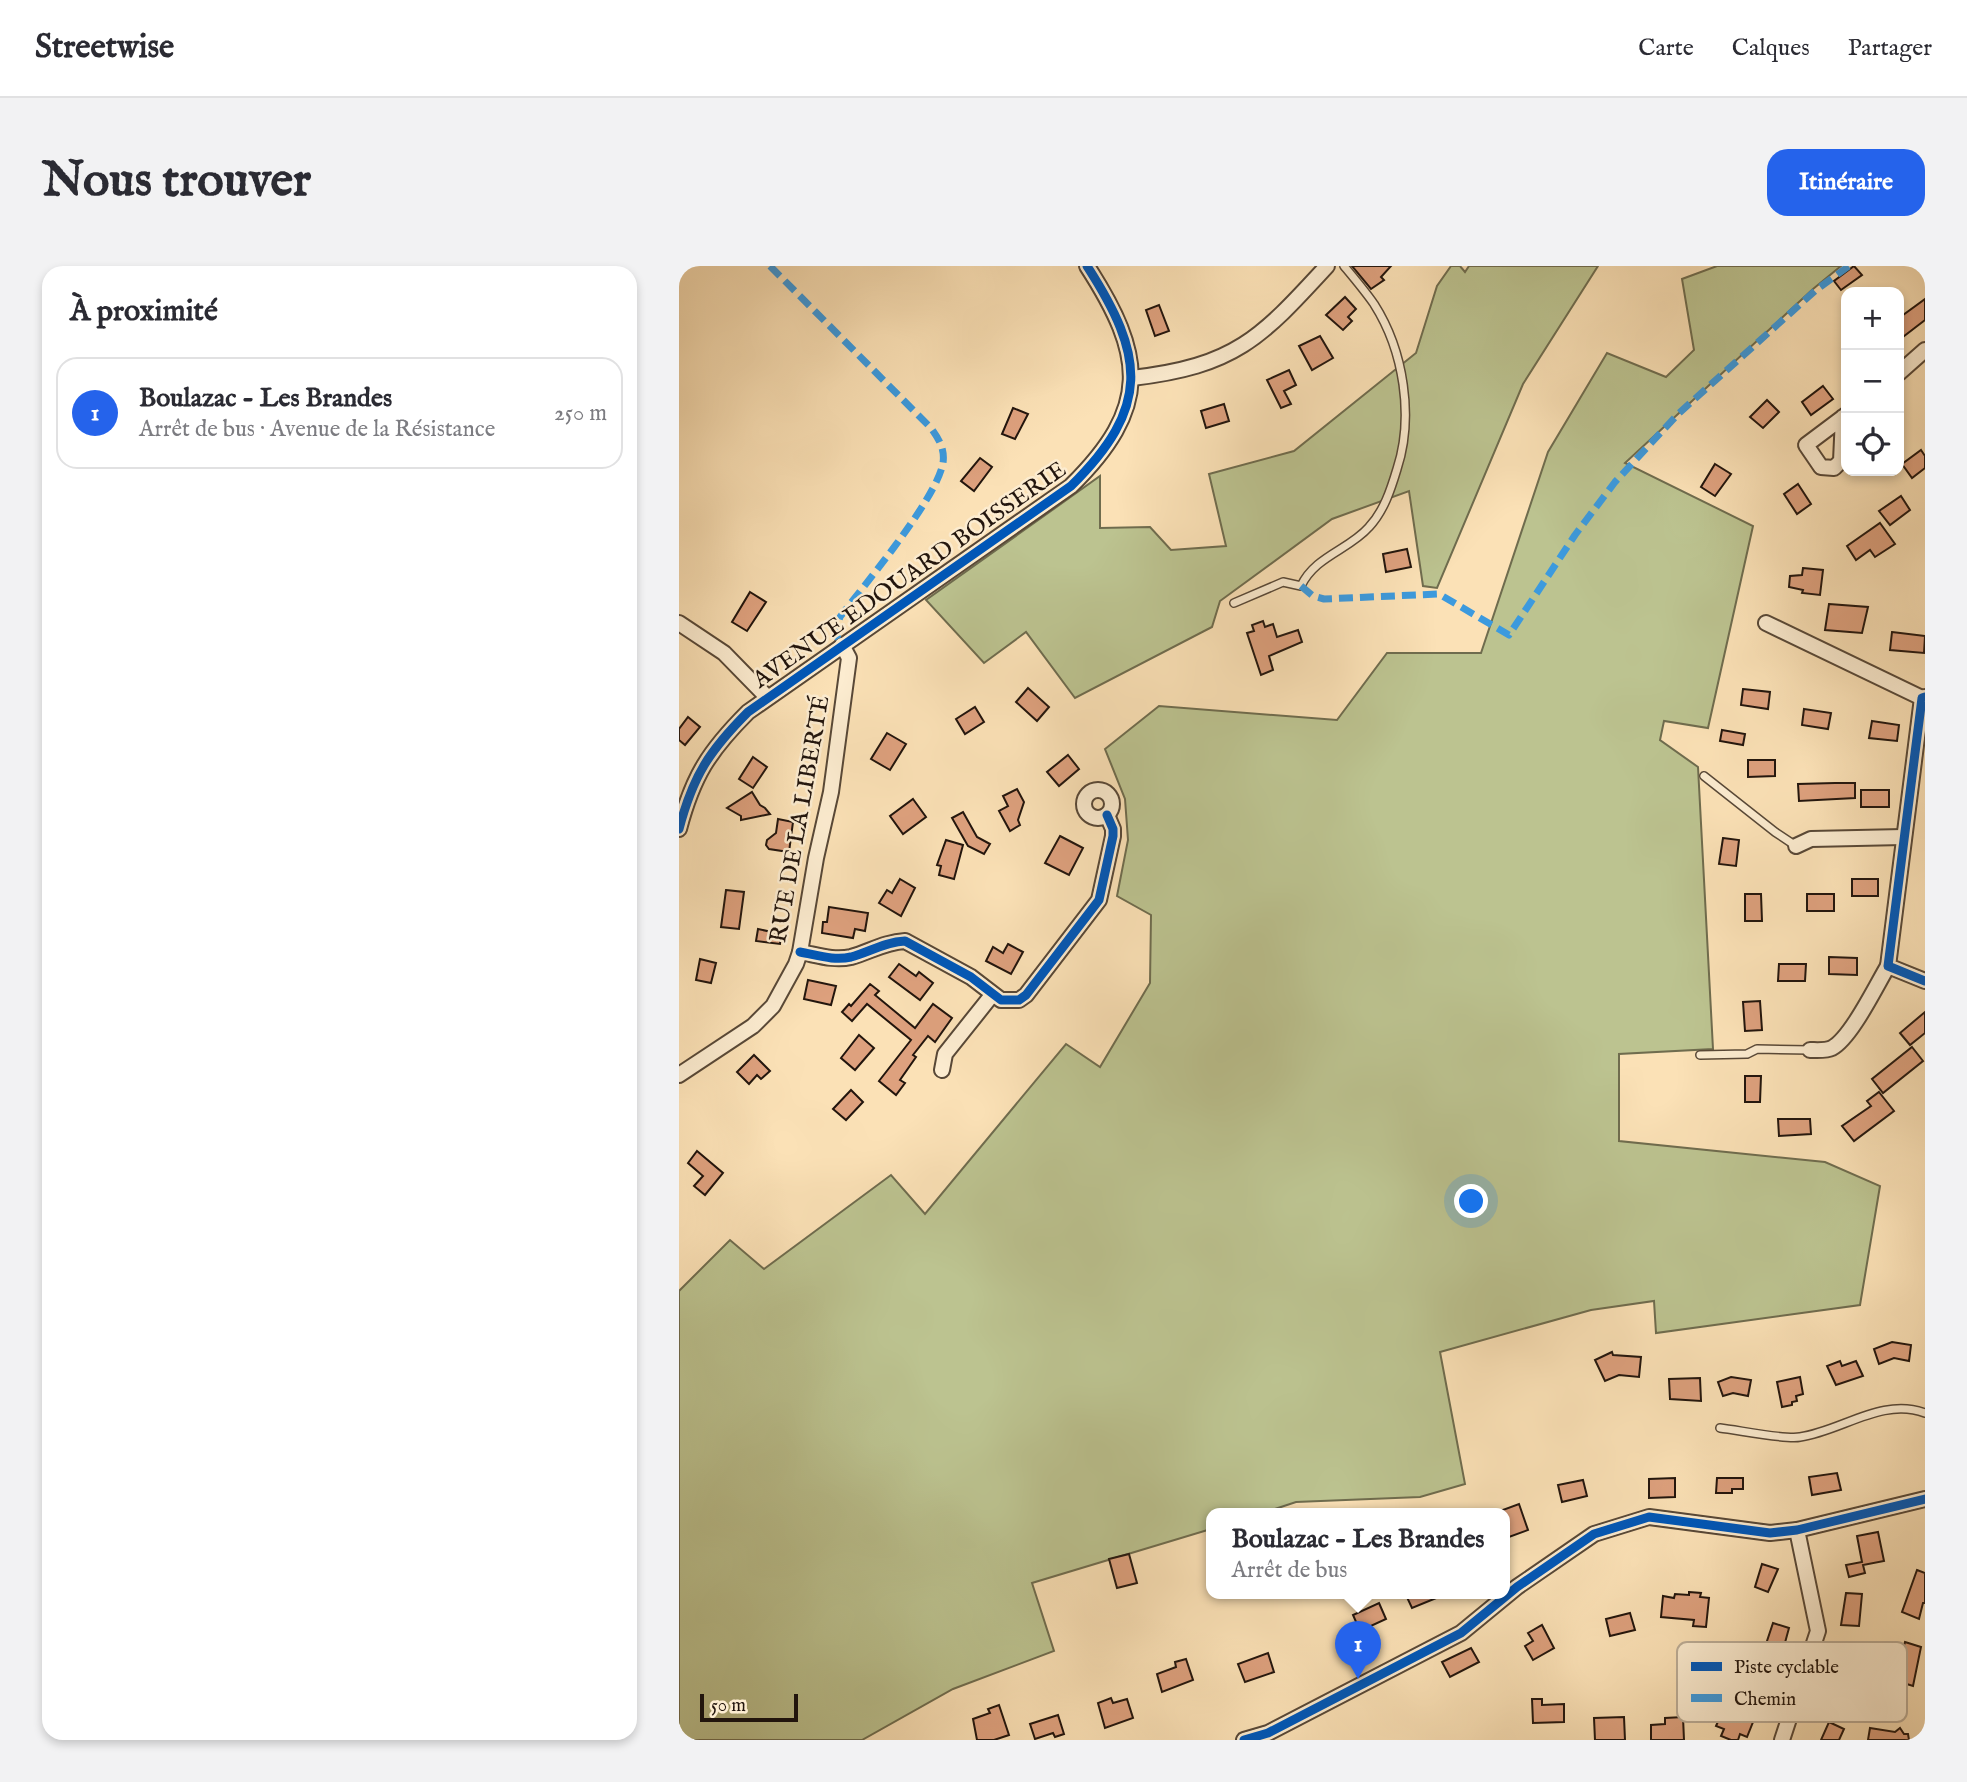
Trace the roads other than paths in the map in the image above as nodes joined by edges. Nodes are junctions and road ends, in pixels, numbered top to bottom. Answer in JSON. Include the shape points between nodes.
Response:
{"nodes":[{"id":1,"x":1087,"y":266,"type":"edge"},
{"id":2,"x":1327,"y":266,"type":"edge"},
{"id":3,"x":1344,"y":266,"type":"edge"},
{"id":4,"x":1925,"y":350,"type":"edge"},
{"id":5,"x":1904,"y":369,"type":"edge"},
{"id":6,"x":1132,"y":378,"type":"junction"},
{"id":7,"x":1234,"y":603,"type":"dead end"},
{"id":8,"x":679,"y":623,"type":"edge"},
{"id":9,"x":1766,"y":623,"type":"dead end"},
{"id":10,"x":842,"y":645,"type":"junction"},
{"id":11,"x":767,"y":697,"type":"junction"},
{"id":12,"x":1923,"y":698,"type":"edge"},
{"id":13,"x":1704,"y":776,"type":"dead end"},
{"id":14,"x":684,"y":792,"type":"edge"},
{"id":15,"x":1107,"y":816,"type":"dead end"},
{"id":16,"x":679,"y":829,"type":"edge"},
{"id":17,"x":1903,"y":837,"type":"junction"},
{"id":18,"x":1796,"y":846,"type":"joint"},
{"id":19,"x":800,"y":952,"type":"junction"},
{"id":20,"x":1888,"y":966,"type":"junction"},
{"id":21,"x":1925,"y":981,"type":"edge"},
{"id":22,"x":992,"y":995,"type":"junction"},
{"id":23,"x":1810,"y":1050,"type":"joint"},
{"id":24,"x":1700,"y":1055,"type":"dead end"},
{"id":25,"x":942,"y":1070,"type":"dead end"},
{"id":26,"x":679,"y":1075,"type":"edge"},
{"id":27,"x":1925,"y":1413,"type":"edge"},
{"id":28,"x":1720,"y":1428,"type":"dead end"},
{"id":29,"x":1925,"y":1499,"type":"edge"},
{"id":30,"x":1797,"y":1530,"type":"junction"},
{"id":31,"x":1510,"y":1593,"type":"edge"},
{"id":32,"x":1502,"y":1599,"type":"edge"},
{"id":33,"x":1814,"y":1642,"type":"edge"},
{"id":34,"x":1788,"y":1722,"type":"edge"},
{"id":35,"x":1244,"y":1740,"type":"edge"},
{"id":36,"x":1782,"y":1740,"type":"edge"}],
"edges":[{"from":1,"to":6,"type":"street","name":"AVENUE EDOUARD BOISSERIE","via":[[1117,316]]},
{"from":2,"to":6,"type":"street","via":[[1289,308],[1239,349],[1174,373]]},
{"from":3,"to":7,"type":"lane","via":[[1374,305],[1392,342],[1405,394],[1403,451],[1391,491],[1369,528],[1319,562],[1301,586],[1283,582]]},
{"from":4,"to":5,"type":"street"},
{"from":6,"to":10,"type":"street","name":"AVENUE EDOUARD BOISSERIE","via":[[1130,395],[1110,442],[1070,486]]},
{"from":8,"to":11,"type":"street","via":[[724,653]]},
{"from":9,"to":12,"type":"street"},
{"from":10,"to":11,"type":"street","name":"AVENUE EDOUARD BOISSERIE"},
{"from":10,"to":19,"type":"street","name":"RUE DE LA LIBERTÉ","via":[[849,658],[840,727]]},
{"from":11,"to":14,"type":"street","name":"AVENUE EDOUARD BOISSERIE","via":[[724,736]]},
{"from":12,"to":17,"type":"street"},
{"from":13,"to":18,"type":"lane"},
{"from":14,"to":16,"type":"street","name":"AVENUE EDOUARD BOISSERIE"},
{"from":15,"to":22,"type":"street","via":[[1113,829],[1099,900],[1026,995],[1010,1002]]},
{"from":17,"to":18,"type":"street","via":[[1811,839]]},
{"from":17,"to":20,"type":"street"},
{"from":19,"to":22,"type":"street","via":[[849,957],[905,940],[971,977]]},
{"from":19,"to":26,"type":"street","name":"RUE DE LA LIBERTÉ","via":[[773,1006],[753,1026]]},
{"from":20,"to":21,"type":"street"},
{"from":20,"to":23,"type":"street","via":[[1849,1031],[1830,1049]]},
{"from":22,"to":25,"type":"street","via":[[945,1054]]},
{"from":23,"to":24,"type":"lane"},
{"from":27,"to":28,"type":"lane","via":[[1881,1410],[1799,1438]]},
{"from":29,"to":30,"type":"street"},
{"from":30,"to":31,"type":"street","via":[[1770,1533],[1649,1517],[1594,1534]]},
{"from":30,"to":33,"type":"street","via":[[1818,1631]]},
{"from":32,"to":35,"type":"street","via":[[1461,1633]]},
{"from":34,"to":36,"type":"street"}]}
